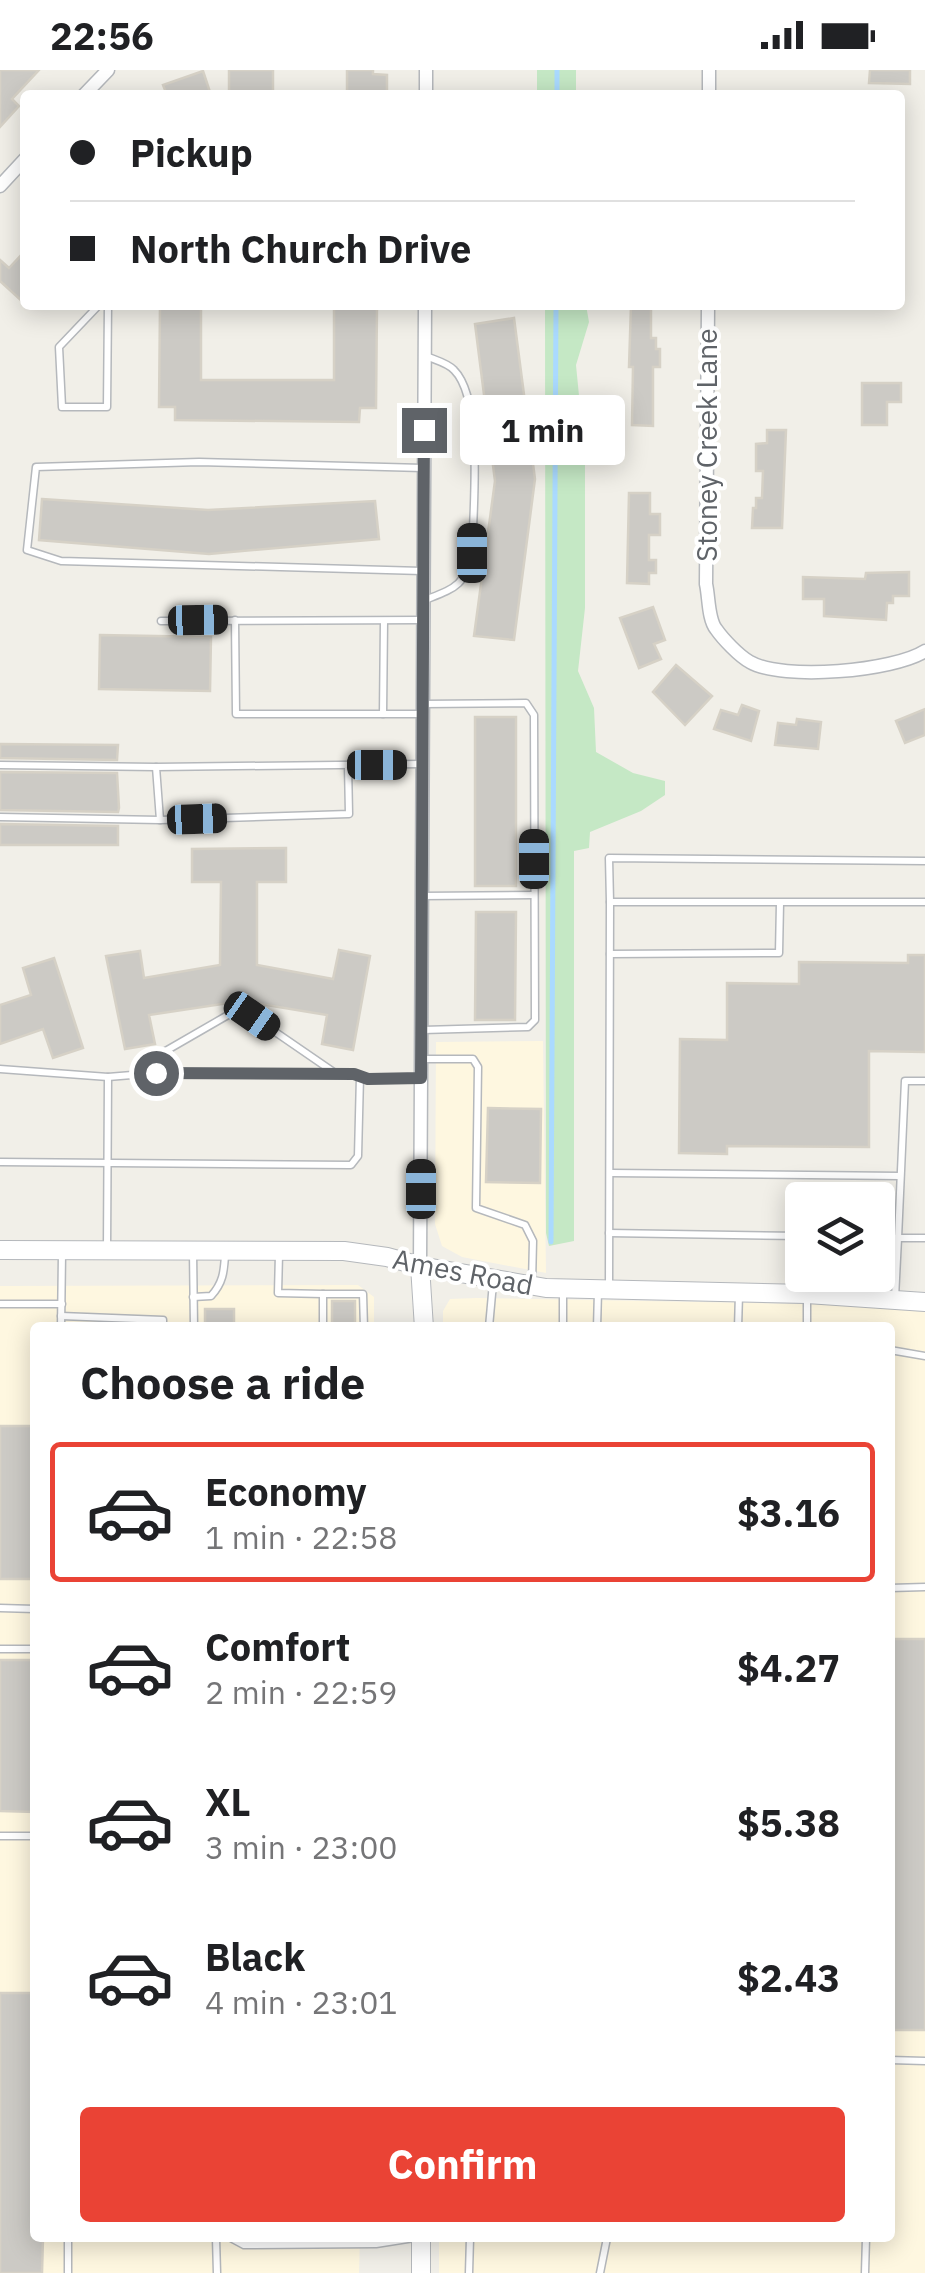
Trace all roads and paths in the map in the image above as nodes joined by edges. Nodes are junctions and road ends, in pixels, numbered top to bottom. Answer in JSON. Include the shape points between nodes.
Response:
{"nodes":[{"id":1,"x":108,"y":70,"type":"edge"},
{"id":2,"x":89,"y":90,"type":"edge"},
{"id":3,"x":20,"y":164,"type":"edge"},
{"id":4,"x":0,"y":186,"type":"edge"},
{"id":5,"x":94,"y":310,"type":"edge"},
{"id":6,"x":108,"y":310,"type":"edge"},
{"id":7,"x":425,"y":310,"type":"edge"},
{"id":8,"x":708,"y":310,"type":"edge"},
{"id":9,"x":424,"y":355,"type":"junction"},
{"id":10,"x":424,"y":468,"type":"junction"},
{"id":11,"x":423,"y":571,"type":"junction"},
{"id":12,"x":423,"y":600,"type":"junction"},
{"id":13,"x":235,"y":620,"type":"junction"},
{"id":14,"x":384,"y":620,"type":"junction"},
{"id":15,"x":423,"y":620,"type":"junction"},
{"id":16,"x":162,"y":621,"type":"dead end"},
{"id":17,"x":925,"y":651,"type":"edge"},
{"id":18,"x":423,"y":709,"type":"junction"},
{"id":19,"x":383,"y":714,"type":"junction"},
{"id":20,"x":422,"y":764,"type":"junction"},
{"id":21,"x":0,"y":765,"type":"edge"},
{"id":22,"x":348,"y":765,"type":"junction"},
{"id":23,"x":156,"y":767,"type":"junction"},
{"id":24,"x":0,"y":817,"type":"edge"},
{"id":25,"x":160,"y":820,"type":"junction"},
{"id":26,"x":925,"y":861,"type":"edge"},
{"id":27,"x":534,"y":895,"type":"junction"},
{"id":28,"x":422,"y":896,"type":"junction"},
{"id":29,"x":610,"y":902,"type":"junction"},
{"id":30,"x":780,"y":902,"type":"junction"},
{"id":31,"x":925,"y":902,"type":"edge"},
{"id":32,"x":610,"y":954,"type":"junction"},
{"id":33,"x":228,"y":1015,"type":"dead end"},
{"id":34,"x":252,"y":1016,"type":"dead end"},
{"id":35,"x":422,"y":1030,"type":"junction"},
{"id":36,"x":421,"y":1059,"type":"junction"},
{"id":37,"x":0,"y":1069,"type":"edge"},
{"id":38,"x":148,"y":1073,"type":"junction"},
{"id":39,"x":336,"y":1074,"type":"junction"},
{"id":40,"x":108,"y":1076,"type":"junction"},
{"id":41,"x":360,"y":1076,"type":"junction"},
{"id":42,"x":421,"y":1078,"type":"junction"},
{"id":43,"x":925,"y":1081,"type":"edge"},
{"id":44,"x":0,"y":1162,"type":"edge"},
{"id":45,"x":107,"y":1164,"type":"junction"},
{"id":46,"x":611,"y":1173,"type":"junction"},
{"id":47,"x":900,"y":1176,"type":"junction"},
{"id":48,"x":610,"y":1233,"type":"junction"},
{"id":49,"x":785,"y":1236,"type":"edge"},
{"id":50,"x":898,"y":1238,"type":"junction"},
{"id":51,"x":925,"y":1238,"type":"edge"},
{"id":52,"x":193,"y":1249,"type":"junction"},
{"id":53,"x":0,"y":1250,"type":"edge"},
{"id":54,"x":62,"y":1250,"type":"junction"},
{"id":55,"x":106,"y":1250,"type":"junction"},
{"id":56,"x":225,"y":1250,"type":"junction"},
{"id":57,"x":279,"y":1250,"type":"junction"},
{"id":58,"x":420,"y":1266,"type":"junction"},
{"id":59,"x":494,"y":1279,"type":"junction"},
{"id":60,"x":532,"y":1286,"type":"junction"},
{"id":61,"x":564,"y":1289,"type":"junction"},
{"id":62,"x":603,"y":1290,"type":"junction"},
{"id":63,"x":739,"y":1293,"type":"junction"},
{"id":64,"x":323,"y":1294,"type":"junction"},
{"id":65,"x":807,"y":1294,"type":"junction"},
{"id":66,"x":194,"y":1297,"type":"junction"},
{"id":67,"x":895,"y":1298,"type":"junction"},
{"id":68,"x":925,"y":1302,"type":"edge"},
{"id":69,"x":0,"y":1304,"type":"edge"},
{"id":70,"x":62,"y":1304,"type":"junction"},
{"id":71,"x":62,"y":1316,"type":"junction"},
{"id":72,"x":62,"y":1322,"type":"edge"},
{"id":73,"x":162,"y":1322,"type":"edge"},
{"id":74,"x":194,"y":1322,"type":"edge"},
{"id":75,"x":323,"y":1322,"type":"edge"},
{"id":76,"x":364,"y":1322,"type":"edge"},
{"id":77,"x":424,"y":1322,"type":"edge"},
{"id":78,"x":489,"y":1322,"type":"edge"},
{"id":79,"x":563,"y":1322,"type":"edge"},
{"id":80,"x":599,"y":1322,"type":"edge"},
{"id":81,"x":738,"y":1322,"type":"edge"},
{"id":82,"x":807,"y":1322,"type":"edge"},
{"id":83,"x":895,"y":1351,"type":"edge"},
{"id":84,"x":925,"y":1356,"type":"edge"},
{"id":85,"x":925,"y":1587,"type":"edge"},
{"id":86,"x":895,"y":1588,"type":"edge"},
{"id":87,"x":0,"y":1608,"type":"edge"},
{"id":88,"x":30,"y":1609,"type":"edge"},
{"id":89,"x":0,"y":1649,"type":"edge"},
{"id":90,"x":30,"y":1649,"type":"edge"},
{"id":91,"x":0,"y":1836,"type":"edge"},
{"id":92,"x":30,"y":1836,"type":"edge"},
{"id":93,"x":895,"y":2060,"type":"edge"},
{"id":94,"x":925,"y":2061,"type":"edge"},
{"id":95,"x":68,"y":2242,"type":"edge"},
{"id":96,"x":216,"y":2242,"type":"edge"},
{"id":97,"x":238,"y":2242,"type":"edge"},
{"id":98,"x":390,"y":2242,"type":"edge"},
{"id":99,"x":417,"y":2242,"type":"edge"},
{"id":100,"x":470,"y":2242,"type":"edge"},
{"id":101,"x":607,"y":2242,"type":"edge"},
{"id":102,"x":866,"y":2242,"type":"edge"},
{"id":103,"x":68,"y":2273,"type":"edge"},
{"id":104,"x":217,"y":2273,"type":"edge"},
{"id":105,"x":420,"y":2273,"type":"edge"},
{"id":106,"x":469,"y":2273,"type":"edge"},
{"id":107,"x":600,"y":2273,"type":"edge"},
{"id":108,"x":866,"y":2273,"type":"edge"}],
"edges":[{"from":1,"to":2,"type":"street"},
{"from":3,"to":4,"type":"street"},
{"from":5,"to":6,"type":"lane","via":[[59,347],[62,407],[108,407]]},
{"from":7,"to":9,"type":"street"},
{"from":8,"to":17,"type":"street","name":"Stoney Creek Lane","via":[[706,584],[714,627],[750,663],[790,671],[854,671]]},
{"from":9,"to":10,"type":"street"},
{"from":9,"to":12,"type":"lane","via":[[453,368],[467,389],[473,433],[468,574],[456,588]]},
{"from":10,"to":11,"type":"street"},
{"from":10,"to":11,"type":"lane","via":[[200,462],[36,467],[27,550],[61,561]]},
{"from":11,"to":12,"type":"street"},
{"from":12,"to":15,"type":"street"},
{"from":13,"to":14,"type":"lane"},
{"from":13,"to":16,"type":"lane"},
{"from":13,"to":19,"type":"lane","via":[[236,714]]},
{"from":14,"to":15,"type":"lane"},
{"from":14,"to":19,"type":"lane"},
{"from":15,"to":18,"type":"street"},
{"from":18,"to":19,"type":"lane"},
{"from":18,"to":20,"type":"street"},
{"from":18,"to":27,"type":"lane","via":[[526,704],[534,715]]},
{"from":20,"to":22,"type":"lane"},
{"from":20,"to":28,"type":"street"},
{"from":21,"to":23,"type":"lane"},
{"from":22,"to":23,"type":"lane"},
{"from":22,"to":25,"type":"lane","via":[[349,814]]},
{"from":23,"to":25,"type":"lane"},
{"from":24,"to":25,"type":"lane"},
{"from":26,"to":29,"type":"lane","via":[[609,858]]},
{"from":27,"to":28,"type":"lane"},
{"from":27,"to":35,"type":"lane","via":[[535,1020],[528,1027]]},
{"from":28,"to":35,"type":"street"},
{"from":29,"to":30,"type":"lane"},
{"from":29,"to":32,"type":"lane"},
{"from":30,"to":31,"type":"lane"},
{"from":30,"to":32,"type":"lane","via":[[779,954]]},
{"from":32,"to":46,"type":"lane"},
{"from":33,"to":38,"type":"lane","via":[[150,1060]]},
{"from":34,"to":39,"type":"lane"},
{"from":35,"to":36,"type":"street"},
{"from":36,"to":42,"type":"street"},
{"from":36,"to":60,"type":"lane","via":[[473,1058],[478,1068],[476,1208],[525,1226],[533,1240]]},
{"from":37,"to":40,"type":"lane"},
{"from":38,"to":39,"type":"lane"},
{"from":38,"to":40,"type":"lane"},
{"from":39,"to":41,"type":"lane"},
{"from":40,"to":45,"type":"lane"},
{"from":41,"to":42,"type":"lane"},
{"from":41,"to":45,"type":"lane","via":[[358,1156],[350,1166]]},
{"from":42,"to":58,"type":"street"},
{"from":43,"to":47,"type":"lane","via":[[905,1080]]},
{"from":44,"to":45,"type":"lane"},
{"from":45,"to":55,"type":"lane"},
{"from":46,"to":47,"type":"lane"},
{"from":46,"to":48,"type":"lane"},
{"from":47,"to":50,"type":"lane"},
{"from":48,"to":49,"type":"lane"},
{"from":48,"to":62,"type":"lane"},
{"from":50,"to":51,"type":"lane"},
{"from":50,"to":67,"type":"lane"},
{"from":52,"to":55,"type":"street","name":"Ames Road"},
{"from":52,"to":56,"type":"street","name":"Ames Road"},
{"from":52,"to":66,"type":"lane"},
{"from":53,"to":54,"type":"street","name":"Ames Road"},
{"from":54,"to":55,"type":"street","name":"Ames Road"},
{"from":54,"to":70,"type":"lane"},
{"from":56,"to":57,"type":"street","name":"Ames Road"},
{"from":56,"to":66,"type":"lane","via":[[218,1289]]},
{"from":57,"to":58,"type":"street","name":"Ames Road","via":[[387,1256]]},
{"from":57,"to":64,"type":"lane","via":[[278,1293]]},
{"from":58,"to":59,"type":"street","name":"Ames Road"},
{"from":58,"to":77,"type":"street"},
{"from":59,"to":60,"type":"street","name":"Ames Road"},
{"from":59,"to":78,"type":"lane"},
{"from":60,"to":61,"type":"street","name":"Ames Road"},
{"from":61,"to":62,"type":"street","name":"Ames Road"},
{"from":61,"to":79,"type":"lane"},
{"from":62,"to":63,"type":"street","name":"Ames Road"},
{"from":62,"to":80,"type":"lane"},
{"from":63,"to":65,"type":"street","name":"Ames Road"},
{"from":63,"to":81,"type":"lane"},
{"from":64,"to":75,"type":"lane"},
{"from":64,"to":76,"type":"lane","via":[[363,1294]]},
{"from":65,"to":67,"type":"street","name":"Ames Road"},
{"from":65,"to":82,"type":"lane"},
{"from":66,"to":74,"type":"lane"},
{"from":67,"to":68,"type":"street","name":"Ames Road"},
{"from":69,"to":70,"type":"lane"},
{"from":70,"to":71,"type":"lane"},
{"from":71,"to":72,"type":"lane"},
{"from":71,"to":73,"type":"lane"},
{"from":83,"to":84,"type":"lane"},
{"from":85,"to":86,"type":"lane"},
{"from":87,"to":88,"type":"lane"},
{"from":89,"to":90,"type":"lane"},
{"from":91,"to":92,"type":"lane"},
{"from":93,"to":94,"type":"lane"},
{"from":95,"to":103,"type":"lane"},
{"from":96,"to":104,"type":"lane"},
{"from":97,"to":98,"type":"lane"},
{"from":99,"to":105,"type":"street"},
{"from":100,"to":106,"type":"lane"},
{"from":101,"to":107,"type":"lane"},
{"from":102,"to":108,"type":"lane"}]}
